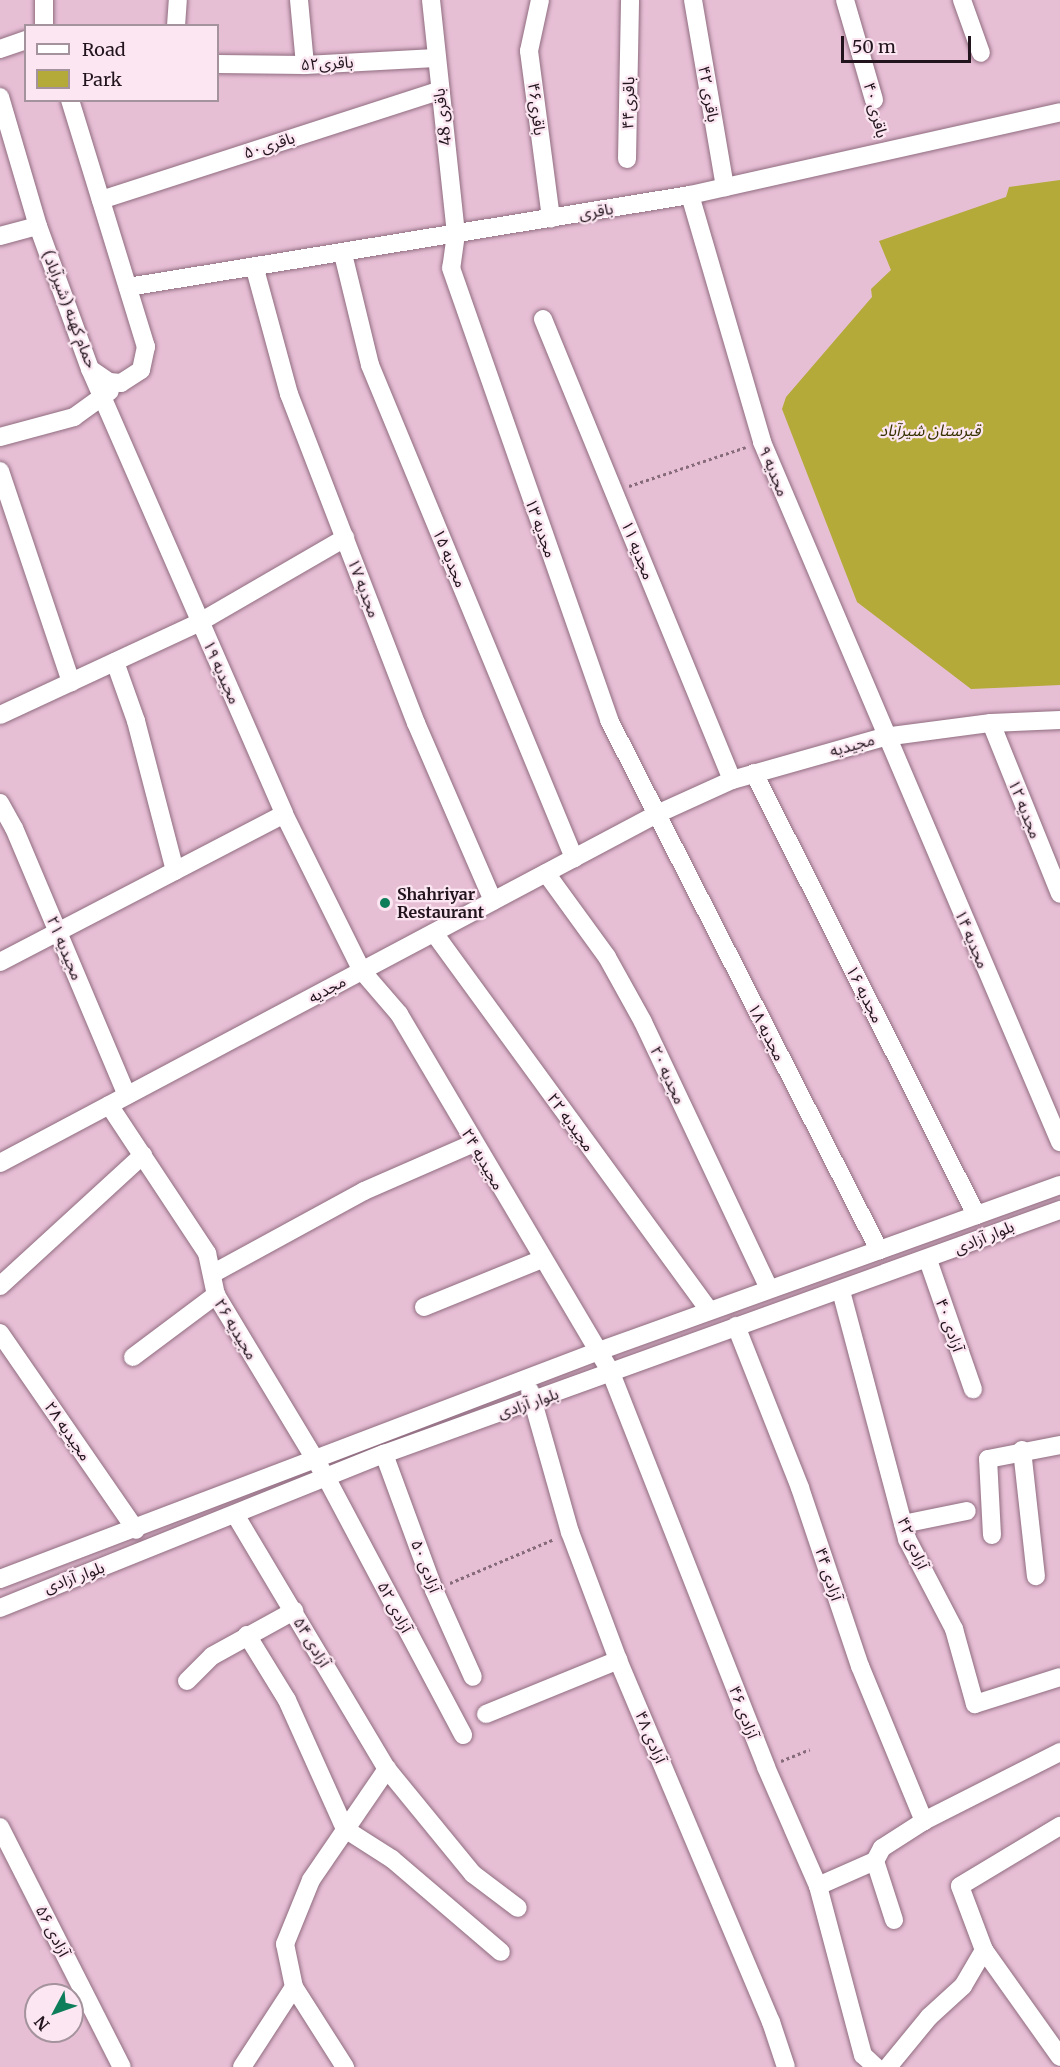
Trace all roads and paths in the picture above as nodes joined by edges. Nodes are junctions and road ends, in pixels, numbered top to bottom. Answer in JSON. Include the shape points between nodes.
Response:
{"nodes":[{"id":1,"x":44,"y":0,"type":"edge"},
{"id":2,"x":178,"y":0,"type":"edge"},
{"id":3,"x":299,"y":0,"type":"edge"},
{"id":4,"x":431,"y":0,"type":"edge"},
{"id":5,"x":540,"y":0,"type":"edge"},
{"id":6,"x":630,"y":0,"type":"edge"},
{"id":7,"x":693,"y":0,"type":"edge"},
{"id":8,"x":845,"y":0,"type":"edge"},
{"id":9,"x":962,"y":0,"type":"edge"},
{"id":10,"x":44,"y":24,"type":"edge"},
{"id":11,"x":176,"y":24,"type":"edge"},
{"id":12,"x":24,"y":40,"type":"edge"},
{"id":13,"x":2,"y":44,"type":"edge"},
{"id":14,"x":981,"y":53,"type":"dead end"},
{"id":15,"x":436,"y":58,"type":"junction"},
{"id":16,"x":219,"y":64,"type":"edge"},
{"id":17,"x":305,"y":65,"type":"junction"},
{"id":18,"x":438,"y":91,"type":"junction"},
{"id":19,"x":0,"y":97,"type":"edge"},
{"id":20,"x":874,"y":100,"type":"joint"},
{"id":21,"x":71,"y":102,"type":"edge"},
{"id":22,"x":1060,"y":112,"type":"edge"},
{"id":23,"x":886,"y":151,"type":"junction"},
{"id":24,"x":627,"y":159,"type":"dead end"},
{"id":25,"x":725,"y":187,"type":"junction"},
{"id":26,"x":690,"y":195,"type":"junction"},
{"id":27,"x":101,"y":200,"type":"junction"},
{"id":28,"x":551,"y":219,"type":"junction"},
{"id":29,"x":38,"y":226,"type":"junction"},
{"id":30,"x":456,"y":234,"type":"junction"},
{"id":31,"x":0,"y":236,"type":"edge"},
{"id":32,"x":343,"y":254,"type":"junction"},
{"id":33,"x":255,"y":269,"type":"junction"},
{"id":34,"x":128,"y":287,"type":"junction"},
{"id":35,"x":543,"y":319,"type":"dead end"},
{"id":36,"x":90,"y":369,"type":"junction"},
{"id":37,"x":121,"y":382,"type":"junction"},
{"id":38,"x":102,"y":397,"type":"junction"},
{"id":39,"x":1,"y":432,"type":"edge"},
{"id":40,"x":762,"y":442,"type":"junction"},
{"id":41,"x":0,"y":471,"type":"edge"},
{"id":42,"x":614,"y":491,"type":"junction"},
{"id":43,"x":345,"y":538,"type":"junction"},
{"id":44,"x":200,"y":622,"type":"junction"},
{"id":45,"x":115,"y":662,"type":"junction"},
{"id":46,"x":71,"y":682,"type":"junction"},
{"id":47,"x":0,"y":716,"type":"edge"},
{"id":48,"x":1060,"y":720,"type":"edge"},
{"id":49,"x":991,"y":723,"type":"junction"},
{"id":50,"x":884,"y":736,"type":"junction"},
{"id":51,"x":754,"y":773,"type":"junction"},
{"id":52,"x":732,"y":780,"type":"junction"},
{"id":53,"x":0,"y":803,"type":"edge"},
{"id":54,"x":284,"y":814,"type":"junction"},
{"id":55,"x":655,"y":815,"type":"junction"},
{"id":56,"x":574,"y":858,"type":"junction"},
{"id":57,"x":176,"y":872,"type":"junction"},
{"id":58,"x":546,"y":873,"type":"junction"},
{"id":59,"x":1060,"y":894,"type":"edge"},
{"id":60,"x":493,"y":901,"type":"junction"},
{"id":61,"x":58,"y":933,"type":"junction"},
{"id":62,"x":434,"y":933,"type":"junction"},
{"id":63,"x":0,"y":962,"type":"edge"},
{"id":64,"x":362,"y":971,"type":"junction"},
{"id":65,"x":127,"y":1095,"type":"junction"},
{"id":66,"x":110,"y":1105,"type":"junction"},
{"id":67,"x":1060,"y":1142,"type":"edge"},
{"id":68,"x":474,"y":1143,"type":"junction"},
{"id":69,"x":143,"y":1155,"type":"junction"},
{"id":70,"x":0,"y":1163,"type":"edge"},
{"id":71,"x":1060,"y":1185,"type":"edge"},
{"id":72,"x":1060,"y":1210,"type":"edge"},
{"id":73,"x":975,"y":1215,"type":"junction"},
{"id":74,"x":943,"y":1227,"type":"junction"},
{"id":75,"x":879,"y":1250,"type":"junction"},
{"id":76,"x":952,"y":1250,"type":"junction"},
{"id":77,"x":542,"y":1259,"type":"junction"},
{"id":78,"x":927,"y":1260,"type":"junction"},
{"id":79,"x":212,"y":1274,"type":"junction"},
{"id":80,"x":0,"y":1286,"type":"edge"},
{"id":81,"x":769,"y":1289,"type":"junction"},
{"id":82,"x":841,"y":1291,"type":"junction"},
{"id":83,"x":216,"y":1295,"type":"junction"},
{"id":84,"x":424,"y":1307,"type":"dead end"},
{"id":85,"x":709,"y":1310,"type":"junction"},
{"id":86,"x":736,"y":1326,"type":"junction"},
{"id":87,"x":0,"y":1333,"type":"edge"},
{"id":88,"x":599,"y":1351,"type":"junction"},
{"id":89,"x":133,"y":1357,"type":"dead end"},
{"id":90,"x":611,"y":1373,"type":"junction"},
{"id":91,"x":525,"y":1379,"type":"junction"},
{"id":92,"x":973,"y":1389,"type":"dead end"},
{"id":93,"x":534,"y":1400,"type":"junction"},
{"id":94,"x":1060,"y":1444,"type":"edge"},
{"id":95,"x":1022,"y":1450,"type":"junction"},
{"id":96,"x":384,"y":1454,"type":"junction"},
{"id":97,"x":315,"y":1460,"type":"junction"},
{"id":98,"x":327,"y":1479,"type":"junction"},
{"id":99,"x":967,"y":1511,"type":"dead end"},
{"id":100,"x":236,"y":1516,"type":"junction"},
{"id":101,"x":903,"y":1524,"type":"junction"},
{"id":102,"x":136,"y":1530,"type":"junction"},
{"id":103,"x":570,"y":1532,"type":"junction"},
{"id":104,"x":992,"y":1535,"type":"dead end"},
{"id":105,"x":93,"y":1546,"type":"junction"},
{"id":106,"x":101,"y":1567,"type":"junction"},
{"id":107,"x":1036,"y":1576,"type":"dead end"},
{"id":108,"x":0,"y":1579,"type":"edge"},
{"id":109,"x":434,"y":1590,"type":"junction"},
{"id":110,"x":0,"y":1608,"type":"edge"},
{"id":111,"x":294,"y":1611,"type":"junction"},
{"id":112,"x":248,"y":1635,"type":"junction"},
{"id":113,"x":618,"y":1660,"type":"junction"},
{"id":114,"x":473,"y":1677,"type":"dead end"},
{"id":115,"x":1060,"y":1677,"type":"edge"},
{"id":116,"x":187,"y":1681,"type":"dead end"},
{"id":117,"x":486,"y":1714,"type":"dead end"},
{"id":118,"x":463,"y":1735,"type":"dead end"},
{"id":119,"x":810,"y":1749,"type":"dead end"},
{"id":120,"x":1060,"y":1752,"type":"edge"},
{"id":121,"x":766,"y":1767,"type":"junction"},
{"id":122,"x":387,"y":1769,"type":"junction"},
{"id":123,"x":924,"y":1821,"type":"junction"},
{"id":124,"x":1060,"y":1826,"type":"edge"},
{"id":125,"x":0,"y":1827,"type":"edge"},
{"id":126,"x":345,"y":1829,"type":"junction"},
{"id":127,"x":875,"y":1861,"type":"junction"},
{"id":128,"x":818,"y":1886,"type":"junction"},
{"id":129,"x":518,"y":1908,"type":"dead end"},
{"id":130,"x":894,"y":1920,"type":"dead end"},
{"id":131,"x":984,"y":1950,"type":"junction"},
{"id":132,"x":501,"y":1952,"type":"dead end"},
{"id":133,"x":294,"y":1987,"type":"junction"},
{"id":134,"x":1060,"y":2057,"type":"edge"},
{"id":135,"x":869,"y":2061,"type":"edge"},
{"id":136,"x":122,"y":2067,"type":"edge"},
{"id":137,"x":242,"y":2067,"type":"edge"},
{"id":138,"x":345,"y":2067,"type":"edge"},
{"id":139,"x":786,"y":2067,"type":"edge"},
{"id":140,"x":888,"y":2067,"type":"edge"}],
"edges":[{"from":1,"to":10,"type":"street"},
{"from":2,"to":11,"type":"street"},
{"from":3,"to":17,"type":"street"},
{"from":4,"to":15,"type":"street","name":"باقری 48"},
{"from":5,"to":28,"type":"street","name":"باقری۴۶","via":[[530,51]]},
{"from":6,"to":24,"type":"street","name":"باقری۴۴"},
{"from":7,"to":25,"type":"street","name":"باقری ۴۲"},
{"from":8,"to":20,"type":"street","name":"باقری ۴۰"},
{"from":9,"to":14,"type":"street"},
{"from":12,"to":13,"type":"street"},
{"from":15,"to":17,"type":"street","name":"باقری۵۲"},
{"from":15,"to":18,"type":"street","name":"باقری 48"},
{"from":16,"to":17,"type":"street","name":"باقری۵۲"},
{"from":18,"to":27,"type":"street","name":"باقری۵۰"},
{"from":18,"to":30,"type":"street","name":"باقری 48"},
{"from":19,"to":29,"type":"street","name":"حمام کهنه (شیرآباد)"},
{"from":20,"to":23,"type":"path","name":"باقری ۴۰"},
{"from":21,"to":27,"type":"street"},
{"from":22,"to":23,"type":"street","name":"باقری"},
{"from":23,"to":25,"type":"street","name":"باقری"},
{"from":25,"to":26,"type":"street","name":"باقری"},
{"from":26,"to":28,"type":"street","name":"باقری"},
{"from":26,"to":40,"type":"street","name":"مجدیه ۹"},
{"from":27,"to":34,"type":"street"},
{"from":28,"to":30,"type":"street","name":"باقری"},
{"from":29,"to":31,"type":"street"},
{"from":29,"to":36,"type":"street","name":"حمام کهنه (شیرآباد)"},
{"from":30,"to":32,"type":"street","name":"باقری"},
{"from":30,"to":55,"type":"street","name":"مجدیه ۱۳","via":[[451,268],[478,352],[609,720]]},
{"from":32,"to":33,"type":"street","name":"باقری"},
{"from":32,"to":56,"type":"street","name":"مجدیه ۱۵","via":[[370,365]]},
{"from":33,"to":34,"type":"street","name":"باقری"},
{"from":33,"to":43,"type":"street","name":"مجدیه ۱۷","via":[[289,393]]},
{"from":34,"to":37,"type":"street","via":[[146,359],[137,374]]},
{"from":35,"to":42,"type":"street","name":"مجدیه ۱۱"},
{"from":36,"to":37,"type":"street","name":"حمام کهنه (شیرآباد)","via":[[109,382]]},
{"from":36,"to":38,"type":"street","name":"مجیدیه ۱۹"},
{"from":37,"to":38,"type":"street"},
{"from":38,"to":39,"type":"street","via":[[75,417]]},
{"from":38,"to":44,"type":"street","name":"مجیدیه ۱۹"},
{"from":40,"to":42,"type":"path"},
{"from":40,"to":50,"type":"street","name":"مجدیه ۹"},
{"from":41,"to":46,"type":"street"},
{"from":42,"to":52,"type":"street","name":"مجدیه ۱۱"},
{"from":43,"to":44,"type":"street"},
{"from":43,"to":60,"type":"street","name":"مجدیه ۱۷","via":[[416,723]]},
{"from":44,"to":45,"type":"street"},
{"from":44,"to":54,"type":"street","name":"مجیدیه ۱۹"},
{"from":45,"to":46,"type":"street"},
{"from":45,"to":57,"type":"street","via":[[136,722]]},
{"from":46,"to":47,"type":"street"},
{"from":48,"to":49,"type":"street","name":"مجیدیه"},
{"from":49,"to":50,"type":"street","name":"مجیدیه"},
{"from":49,"to":59,"type":"street","name":"مجدیه ۱۲"},
{"from":50,"to":51,"type":"street","name":"مجیدیه"},
{"from":50,"to":67,"type":"street","name":"مجدیه ۱۴"},
{"from":51,"to":52,"type":"street","name":"مجیدیه"},
{"from":51,"to":73,"type":"street","name":"مجدیه ۱۶"},
{"from":52,"to":55,"type":"street","name":"مجیدیه"},
{"from":53,"to":61,"type":"street","name":"مجیدیه ۲۱"},
{"from":54,"to":57,"type":"street"},
{"from":54,"to":64,"type":"street","name":"مجیدیه ۱۹"},
{"from":55,"to":56,"type":"street","name":"مجدیه"},
{"from":55,"to":75,"type":"street","name":"مجدیه ۱۸"},
{"from":56,"to":58,"type":"street","name":"مجدیه"},
{"from":57,"to":61,"type":"street"},
{"from":58,"to":60,"type":"street","name":"مجدیه"},
{"from":58,"to":81,"type":"street","name":"مجدیه ۲۰","via":[[607,957],[643,1022]]},
{"from":60,"to":62,"type":"street","name":"مجدیه"},
{"from":61,"to":63,"type":"street"},
{"from":61,"to":65,"type":"street","name":"مجیدیه ۲۱"},
{"from":62,"to":64,"type":"street","name":"مجدیه"},
{"from":62,"to":85,"type":"street","name":"مجیدیه ۲۲"},
{"from":64,"to":65,"type":"street","name":"مجدیه"},
{"from":64,"to":68,"type":"street","name":"مجیدیه ۲۴","via":[[399,1014]]},
{"from":65,"to":66,"type":"street","name":"مجدیه"},
{"from":66,"to":69,"type":"street","name":"مجیدیه ۲۶"},
{"from":66,"to":70,"type":"street","name":"مجدیه"},
{"from":68,"to":77,"type":"street","name":"مجیدیه ۲۴"},
{"from":68,"to":79,"type":"street","via":[[363,1191]]},
{"from":69,"to":79,"type":"street","name":"مجیدیه ۲۶","via":[[207,1253]]},
{"from":69,"to":80,"type":"street"},
{"from":71,"to":73,"type":"street","name":"بلوار آزادی"},
{"from":72,"to":76,"type":"street","name":"بلوار آزادی","via":[[1001,1228]]},
{"from":73,"to":74,"type":"street","name":"بلوار آزادی"},
{"from":74,"to":75,"type":"street","name":"بلوار آزادی"},
{"from":74,"to":76,"type":"street"},
{"from":75,"to":81,"type":"street","name":"بلوار آزادی"},
{"from":76,"to":78,"type":"street","name":"بلوار آزادی"},
{"from":77,"to":84,"type":"street"},
{"from":77,"to":88,"type":"street","name":"مجیدیه ۲۴"},
{"from":78,"to":82,"type":"street","name":"بلوار آزادی"},
{"from":78,"to":92,"type":"street","name":"آزادی ۴۰"},
{"from":79,"to":83,"type":"street","name":"مجیدیه ۲۶"},
{"from":81,"to":85,"type":"street","name":"بلوار آزادی"},
{"from":82,"to":86,"type":"street","name":"بلوار آزادی"},
{"from":82,"to":101,"type":"street","name":"آزادی ۴۲"},
{"from":83,"to":89,"type":"street"},
{"from":83,"to":97,"type":"street","name":"مجیدیه ۲۶"},
{"from":85,"to":88,"type":"street","name":"بلوار آزادی"},
{"from":86,"to":90,"type":"street","name":"بلوار آزادی"},
{"from":86,"to":123,"type":"street","name":"آزادی ۴۴","via":[[800,1488],[860,1666]]},
{"from":87,"to":102,"type":"street","name":"مجیدیه ۲۸"},
{"from":88,"to":90,"type":"street","name":"آزادی ۴۶"},
{"from":88,"to":91,"type":"street","name":"بلوار آزادی"},
{"from":90,"to":93,"type":"street","name":"بلوار آزادی"},
{"from":90,"to":121,"type":"street","name":"آزادی ۴۶"},
{"from":91,"to":93,"type":"street","name":"آزادی ۴۸"},
{"from":91,"to":97,"type":"street","name":"بلوار آزادی"},
{"from":93,"to":96,"type":"street","name":"بلوار آزادی"},
{"from":93,"to":103,"type":"street","name":"آزادی ۴۸"},
{"from":94,"to":95,"type":"street"},
{"from":95,"to":104,"type":"street","via":[[987,1459]]},
{"from":95,"to":107,"type":"street"},
{"from":96,"to":98,"type":"street","name":"بلوار آزادی"},
{"from":96,"to":109,"type":"street","name":"آزادی ۵۰"},
{"from":97,"to":98,"type":"street","name":"مجیدیه ۲۶"},
{"from":97,"to":102,"type":"street","name":"بلوار آزادی"},
{"from":98,"to":100,"type":"street","name":"بلوار آزادی"},
{"from":98,"to":118,"type":"street","name":"آزادی ۵۲"},
{"from":99,"to":101,"type":"street"},
{"from":100,"to":106,"type":"street","name":"بلوار آزادی"},
{"from":100,"to":111,"type":"street","name":"آزادی ۵۴"},
{"from":101,"to":115,"type":"street","name":"آزادی ۴۲","via":[[954,1629],[975,1704]]},
{"from":102,"to":105,"type":"street","name":"بلوار آزادی"},
{"from":103,"to":109,"type":"path"},
{"from":103,"to":113,"type":"street","name":"آزادی ۴۸"},
{"from":105,"to":106,"type":"street"},
{"from":105,"to":108,"type":"street","name":"بلوار آزادی"},
{"from":106,"to":110,"type":"street","name":"بلوار آزادی"},
{"from":109,"to":114,"type":"street","name":"آزادی ۵۰"},
{"from":111,"to":112,"type":"street"},
{"from":111,"to":122,"type":"street","name":"آزادی ۵۴"},
{"from":112,"to":116,"type":"street","via":[[212,1656]]},
{"from":112,"to":126,"type":"street","via":[[287,1700]]},
{"from":113,"to":117,"type":"street"},
{"from":113,"to":139,"type":"street","name":"آزادی ۴۸","via":[[771,2022]]},
{"from":119,"to":121,"type":"path"},
{"from":120,"to":123,"type":"street"},
{"from":121,"to":128,"type":"street","name":"آزادی ۴۶"},
{"from":122,"to":126,"type":"street"},
{"from":122,"to":129,"type":"street","name":"آزادی ۵۴","via":[[473,1874]]},
{"from":123,"to":127,"type":"street","via":[[882,1848]]},
{"from":124,"to":131,"type":"street","via":[[960,1886]]},
{"from":125,"to":136,"type":"street","name":"آزادی ۵۶"},
{"from":126,"to":132,"type":"street","via":[[392,1859]]},
{"from":126,"to":133,"type":"street","via":[[310,1880],[285,1944]]},
{"from":127,"to":128,"type":"street"},
{"from":127,"to":130,"type":"street"},
{"from":128,"to":135,"type":"street","name":"آزادی ۴۶"},
{"from":131,"to":134,"type":"street"},
{"from":131,"to":140,"type":"street","via":[[963,1986],[929,2017]]},
{"from":133,"to":137,"type":"street"},
{"from":133,"to":138,"type":"street"}]}
